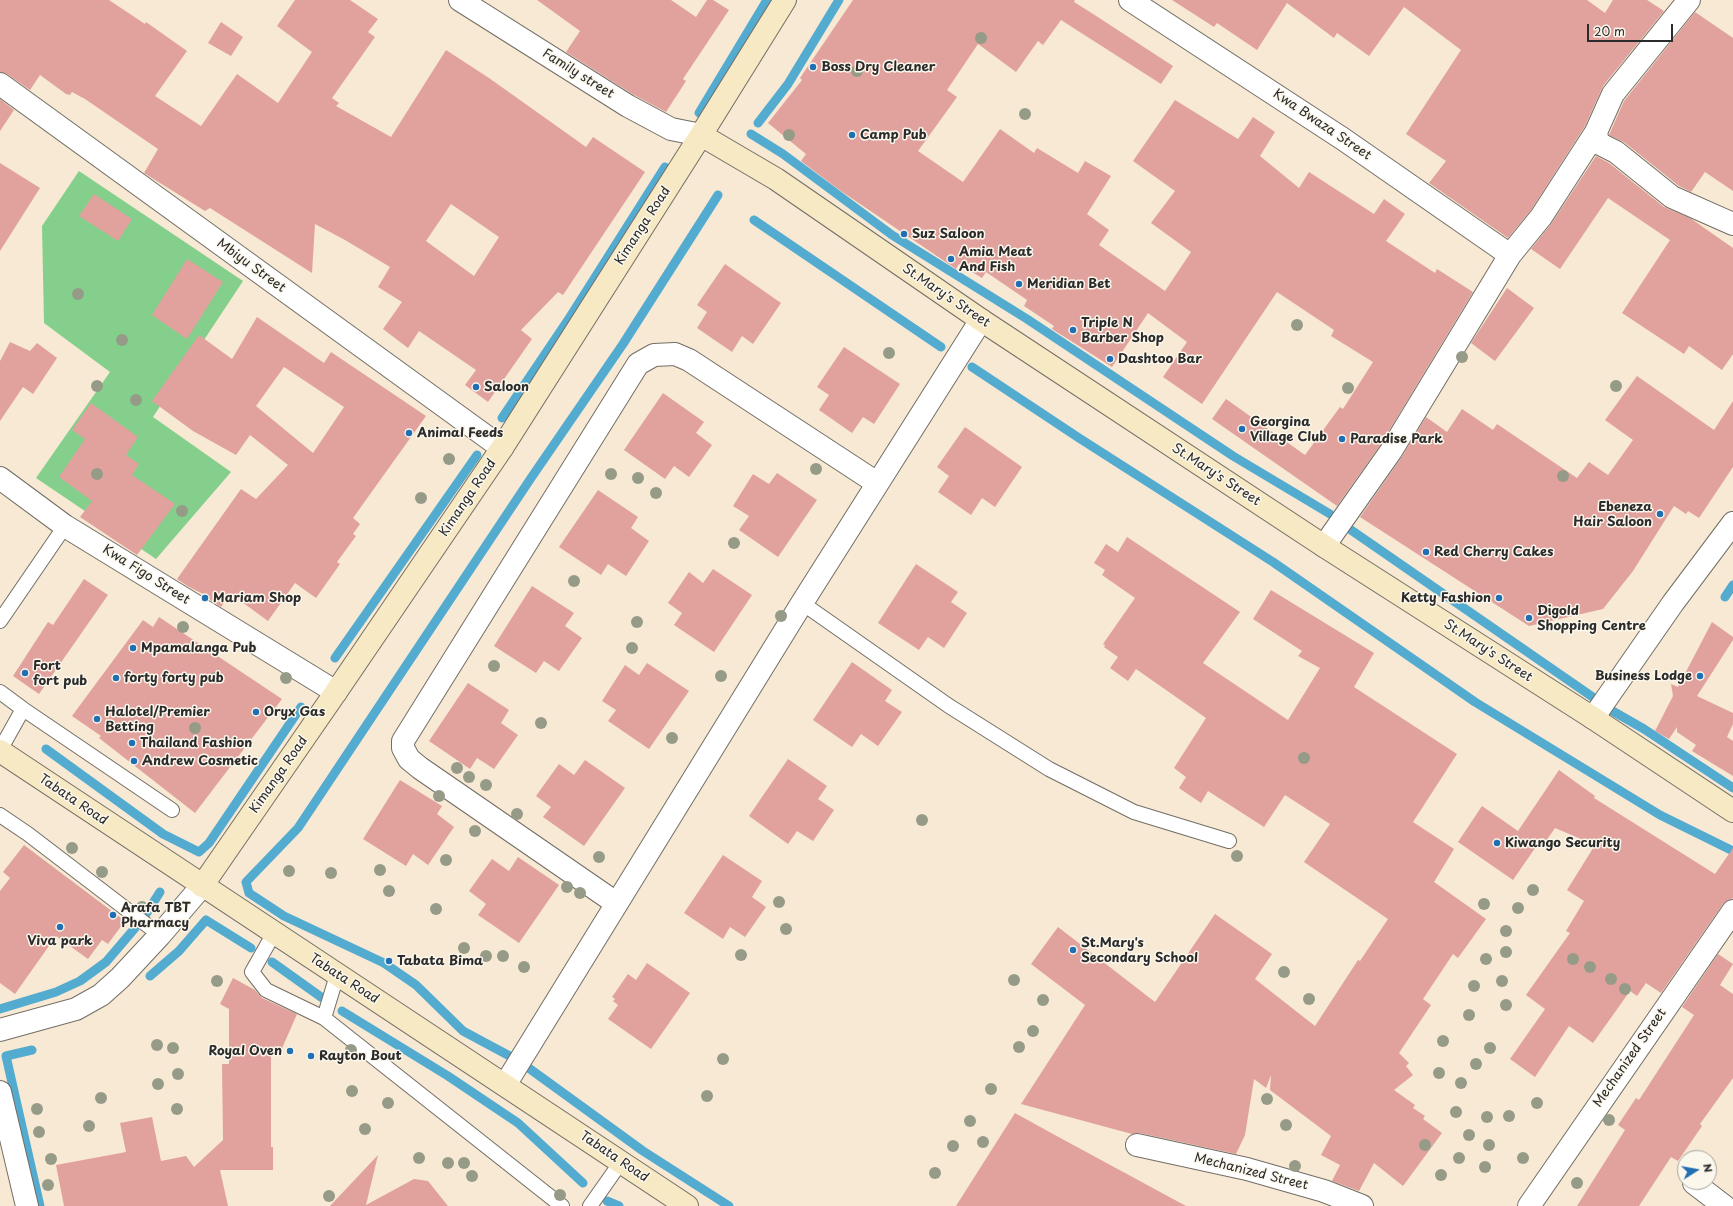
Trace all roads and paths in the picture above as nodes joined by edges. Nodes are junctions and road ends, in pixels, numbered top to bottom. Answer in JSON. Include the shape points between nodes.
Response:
{"nodes":[{"id":1,"x":460,"y":0,"type":"edge"},
{"id":2,"x":785,"y":0,"type":"edge"},
{"id":3,"x":1130,"y":0,"type":"edge"},
{"id":4,"x":1688,"y":0,"type":"edge"},
{"id":5,"x":0,"y":84,"type":"edge"},
{"id":6,"x":1596,"y":132,"type":"junction"},
{"id":7,"x":701,"y":135,"type":"junction"},
{"id":8,"x":1733,"y":224,"type":"edge"},
{"id":9,"x":1510,"y":255,"type":"junction"},
{"id":10,"x":981,"y":320,"type":"junction"},
{"id":11,"x":502,"y":448,"type":"junction"},
{"id":12,"x":0,"y":478,"type":"edge"},
{"id":13,"x":877,"y":483,"type":"junction"},
{"id":14,"x":1733,"y":523,"type":"edge"},
{"id":15,"x":65,"y":526,"type":"junction"},
{"id":16,"x":1324,"y":546,"type":"junction"},
{"id":17,"x":802,"y":603,"type":"junction"},
{"id":18,"x":0,"y":621,"type":"edge"},
{"id":19,"x":0,"y":692,"type":"edge"},
{"id":20,"x":336,"y":692,"type":"junction"},
{"id":21,"x":23,"y":709,"type":"junction"},
{"id":22,"x":1593,"y":718,"type":"junction"},
{"id":23,"x":0,"y":751,"type":"edge"},
{"id":24,"x":172,"y":810,"type":"dead end"},
{"id":25,"x":1733,"y":811,"type":"edge"},
{"id":26,"x":0,"y":816,"type":"edge"},
{"id":27,"x":1229,"y":841,"type":"dead end"},
{"id":28,"x":202,"y":886,"type":"junction"},
{"id":29,"x":616,"y":903,"type":"junction"},
{"id":30,"x":1733,"y":911,"type":"edge"},
{"id":31,"x":274,"y":933,"type":"junction"},
{"id":32,"x":160,"y":935,"type":"junction"},
{"id":33,"x":337,"y":975,"type":"junction"},
{"id":34,"x":324,"y":1018,"type":"junction"},
{"id":35,"x":0,"y":1030,"type":"edge"},
{"id":36,"x":505,"y":1085,"type":"junction"},
{"id":37,"x":0,"y":1092,"type":"edge"},
{"id":38,"x":1137,"y":1145,"type":"dead end"},
{"id":39,"x":621,"y":1162,"type":"junction"},
{"id":40,"x":1704,"y":1190,"type":"edge"},
{"id":41,"x":27,"y":1206,"type":"edge"},
{"id":42,"x":562,"y":1206,"type":"edge"},
{"id":43,"x":590,"y":1206,"type":"edge"},
{"id":44,"x":687,"y":1206,"type":"edge"},
{"id":45,"x":1362,"y":1206,"type":"edge"},
{"id":46,"x":1529,"y":1206,"type":"edge"},
{"id":47,"x":1724,"y":1206,"type":"edge"}],
"edges":[{"from":1,"to":7,"type":"street","name":"Family street","via":[[628,106],[671,129]]},
{"from":2,"to":7,"type":"street","name":"Kimanga Road"},
{"from":3,"to":9,"type":"street","name":"Kwa Bwaza Street","via":[[1343,139]]},
{"from":4,"to":6,"type":"street","via":[[1613,94]]},
{"from":5,"to":11,"type":"street","name":"Mbiyu Street"},
{"from":6,"to":8,"type":"street","via":[[1598,143],[1616,152],[1672,197]]},
{"from":6,"to":9,"type":"street","via":[[1541,217]]},
{"from":7,"to":10,"type":"street","name":"St.Mary's Street","via":[[776,179]]},
{"from":7,"to":11,"type":"street","name":"Kimanga Road"},
{"from":9,"to":16,"type":"street","via":[[1391,451]]},
{"from":10,"to":13,"type":"street"},
{"from":10,"to":16,"type":"street","name":"St.Mary's Street"},
{"from":11,"to":20,"type":"street","name":"Kimanga Road"},
{"from":12,"to":15,"type":"street","name":"Kwa Figo Street"},
{"from":13,"to":17,"type":"street"},
{"from":13,"to":29,"type":"street","via":[[690,360],[675,354],[654,355],[638,364],[416,721],[404,741],[403,748],[409,759]]},
{"from":14,"to":22,"type":"street","via":[[1673,603]]},
{"from":15,"to":18,"type":"lane"},
{"from":15,"to":20,"type":"street","name":"Kwa Figo Street"},
{"from":16,"to":22,"type":"street","name":"St.Mary's Street"},
{"from":17,"to":27,"type":"lane","via":[[949,706],[1049,769],[1134,812]]},
{"from":17,"to":29,"type":"street"},
{"from":19,"to":21,"type":"lane"},
{"from":20,"to":28,"type":"street","name":"Kimanga Road"},
{"from":21,"to":23,"type":"lane"},
{"from":21,"to":24,"type":"lane"},
{"from":22,"to":25,"type":"street","name":"St.Mary's Street"},
{"from":23,"to":28,"type":"street","name":"Tabata Road"},
{"from":26,"to":32,"type":"lane","via":[[28,834]]},
{"from":28,"to":31,"type":"street","name":"Tabata Road"},
{"from":28,"to":32,"type":"street"},
{"from":29,"to":36,"type":"street"},
{"from":30,"to":46,"type":"street","name":"Mechanized Street"},
{"from":31,"to":33,"type":"street","name":"Tabata Road"},
{"from":31,"to":34,"type":"lane","via":[[252,972],[266,990]]},
{"from":32,"to":35,"type":"street","via":[[101,995],[76,1009]]},
{"from":33,"to":34,"type":"lane"},
{"from":33,"to":36,"type":"street","name":"Tabata Road"},
{"from":34,"to":42,"type":"lane"},
{"from":36,"to":39,"type":"street","name":"Tabata Road"},
{"from":37,"to":41,"type":"street"},
{"from":38,"to":45,"type":"street","name":"Mechanized Street","via":[[1247,1169],[1324,1191]]},
{"from":39,"to":43,"type":"lane"},
{"from":39,"to":44,"type":"street","name":"Tabata Road"},
{"from":40,"to":47,"type":"street"}]}
